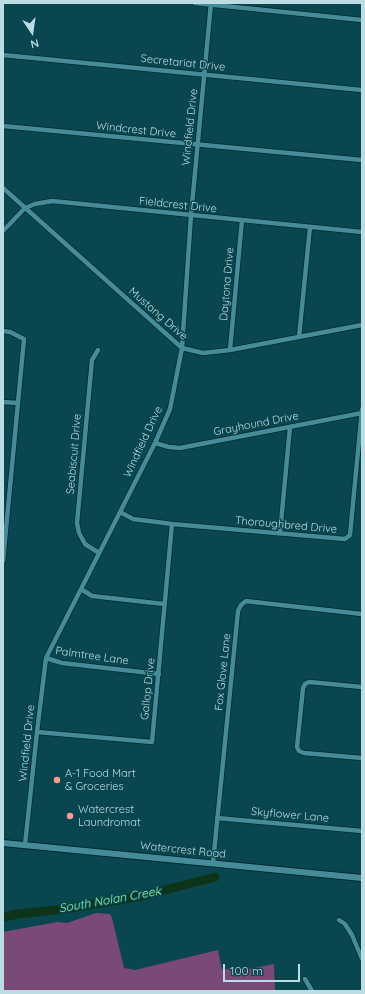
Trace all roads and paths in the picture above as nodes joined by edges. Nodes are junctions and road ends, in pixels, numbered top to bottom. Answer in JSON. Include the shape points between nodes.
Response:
{"nodes":[{"id":1,"x":195,"y":3,"type":"edge"},
{"id":2,"x":211,"y":4,"type":"edge"},
{"id":3,"x":362,"y":20,"type":"edge"},
{"id":4,"x":3,"y":55,"type":"edge"},
{"id":5,"x":205,"y":74,"type":"junction"},
{"id":6,"x":362,"y":90,"type":"edge"},
{"id":7,"x":3,"y":126,"type":"edge"},
{"id":8,"x":198,"y":145,"type":"junction"},
{"id":9,"x":362,"y":160,"type":"edge"},
{"id":10,"x":3,"y":188,"type":"edge"},
{"id":11,"x":25,"y":208,"type":"junction"},
{"id":12,"x":191,"y":215,"type":"junction"},
{"id":13,"x":242,"y":220,"type":"junction"},
{"id":14,"x":310,"y":227,"type":"junction"},
{"id":15,"x":3,"y":231,"type":"edge"},
{"id":16,"x":362,"y":232,"type":"edge"},
{"id":17,"x":362,"y":325,"type":"edge"},
{"id":18,"x":3,"y":331,"type":"edge"},
{"id":19,"x":299,"y":337,"type":"junction"},
{"id":20,"x":182,"y":348,"type":"junction"},
{"id":21,"x":98,"y":350,"type":"dead end"},
{"id":22,"x":230,"y":350,"type":"junction"},
{"id":23,"x":3,"y":402,"type":"edge"},
{"id":24,"x":18,"y":403,"type":"junction"},
{"id":25,"x":362,"y":409,"type":"edge"},
{"id":26,"x":362,"y":413,"type":"edge"},
{"id":27,"x":290,"y":427,"type":"junction"},
{"id":28,"x":155,"y":442,"type":"junction"},
{"id":29,"x":6,"y":505,"type":"edge"},
{"id":30,"x":120,"y":512,"type":"junction"},
{"id":31,"x":172,"y":524,"type":"junction"},
{"id":32,"x":280,"y":533,"type":"junction"},
{"id":33,"x":99,"y":553,"type":"junction"},
{"id":34,"x":3,"y":560,"type":"edge"},
{"id":35,"x":81,"y":589,"type":"junction"},
{"id":36,"x":164,"y":604,"type":"junction"},
{"id":37,"x":362,"y":614,"type":"edge"},
{"id":38,"x":46,"y":658,"type":"junction"},
{"id":39,"x":159,"y":674,"type":"junction"},
{"id":40,"x":362,"y":687,"type":"edge"},
{"id":41,"x":37,"y":732,"type":"junction"},
{"id":42,"x":362,"y":758,"type":"edge"},
{"id":43,"x":217,"y":818,"type":"junction"},
{"id":44,"x":362,"y":830,"type":"edge"},
{"id":45,"x":3,"y":843,"type":"edge"},
{"id":46,"x":25,"y":845,"type":"junction"},
{"id":47,"x":213,"y":863,"type":"junction"},
{"id":48,"x":362,"y":878,"type":"edge"},
{"id":49,"x":339,"y":920,"type":"dead end"},
{"id":50,"x":362,"y":960,"type":"edge"},
{"id":51,"x":304,"y":979,"type":"dead end"},
{"id":52,"x":312,"y":991,"type":"edge"}],
"edges":[{"from":1,"to":2,"type":"street"},
{"from":2,"to":3,"type":"street"},
{"from":2,"to":5,"type":"street","name":"Windfield Drive"},
{"from":4,"to":5,"type":"street","name":"Secretariat Drive"},
{"from":5,"to":6,"type":"street","name":"Secretariat Drive"},
{"from":5,"to":8,"type":"street","name":"Windfield Drive"},
{"from":7,"to":8,"type":"street","name":"Windcrest Drive"},
{"from":8,"to":9,"type":"street","name":"Windcrest Drive"},
{"from":8,"to":12,"type":"street","name":"Windfield Drive"},
{"from":10,"to":11,"type":"street","name":"Mustang Drive"},
{"from":11,"to":12,"type":"street","name":"Fieldcrest Drive","via":[[52,201]]},
{"from":11,"to":15,"type":"street","name":"Fieldcrest Drive"},
{"from":11,"to":20,"type":"street","name":"Mustang Drive"},
{"from":12,"to":13,"type":"street","name":"Fieldcrest Drive"},
{"from":12,"to":20,"type":"street","name":"Windfield Drive"},
{"from":13,"to":14,"type":"street","name":"Fieldcrest Drive"},
{"from":13,"to":22,"type":"street","name":"Daytona Drive"},
{"from":14,"to":16,"type":"street","name":"Fieldcrest Drive"},
{"from":14,"to":19,"type":"street"},
{"from":17,"to":19,"type":"street","name":"Mustang Drive"},
{"from":18,"to":24,"type":"street","via":[[24,338]]},
{"from":19,"to":22,"type":"street","name":"Mustang Drive"},
{"from":20,"to":22,"type":"street","name":"Mustang Drive","via":[[203,353]]},
{"from":20,"to":28,"type":"street","name":"Windfield Drive","via":[[170,409]]},
{"from":21,"to":33,"type":"street","name":"Seabiscuit Drive","via":[[92,360],[77,523],[85,544]]},
{"from":23,"to":24,"type":"street"},
{"from":24,"to":29,"type":"street"},
{"from":25,"to":26,"type":"street","name":"Thoroughbred Drive"},
{"from":26,"to":27,"type":"street","name":"Grayhound Drive"},
{"from":26,"to":32,"type":"street","name":"Thoroughbred Drive","via":[[350,535],[345,539]]},
{"from":27,"to":28,"type":"street","name":"Grayhound Drive","via":[[180,448]]},
{"from":27,"to":32,"type":"street"},
{"from":28,"to":30,"type":"street","name":"Windfield Drive"},
{"from":29,"to":34,"type":"street"},
{"from":30,"to":31,"type":"street","name":"Thoroughbred Drive","via":[[133,519]]},
{"from":30,"to":33,"type":"street","name":"Windfield Drive"},
{"from":31,"to":32,"type":"street","name":"Thoroughbred Drive"},
{"from":31,"to":36,"type":"street","name":"Gallop Drive"},
{"from":33,"to":35,"type":"street","name":"Windfield Drive"},
{"from":35,"to":36,"type":"street","via":[[92,596]]},
{"from":35,"to":38,"type":"street","name":"Windfield Drive"},
{"from":36,"to":39,"type":"street","name":"Gallop Drive"},
{"from":37,"to":43,"type":"street","name":"Fox Glove Lane","via":[[254,602],[241,605],[238,611]]},
{"from":38,"to":39,"type":"street","name":"Palmtree Lane","via":[[62,663]]},
{"from":38,"to":41,"type":"street","name":"Windfield Drive"},
{"from":39,"to":41,"type":"street","name":"Gallop Drive","via":[[152,742]]},
{"from":40,"to":42,"type":"street","via":[[309,682],[305,684],[297,747],[304,753]]},
{"from":41,"to":46,"type":"street","name":"Windfield Drive"},
{"from":43,"to":44,"type":"street","name":"Skyflower Lane"},
{"from":43,"to":47,"type":"street","name":"Fox Glove Lane"},
{"from":45,"to":46,"type":"street","name":"Watercrest Road"},
{"from":46,"to":47,"type":"street","name":"Watercrest Road"},
{"from":47,"to":48,"type":"street","name":"Watercrest Road"},
{"from":49,"to":50,"type":"street","via":[[352,935]]},
{"from":51,"to":52,"type":"street"}]}
